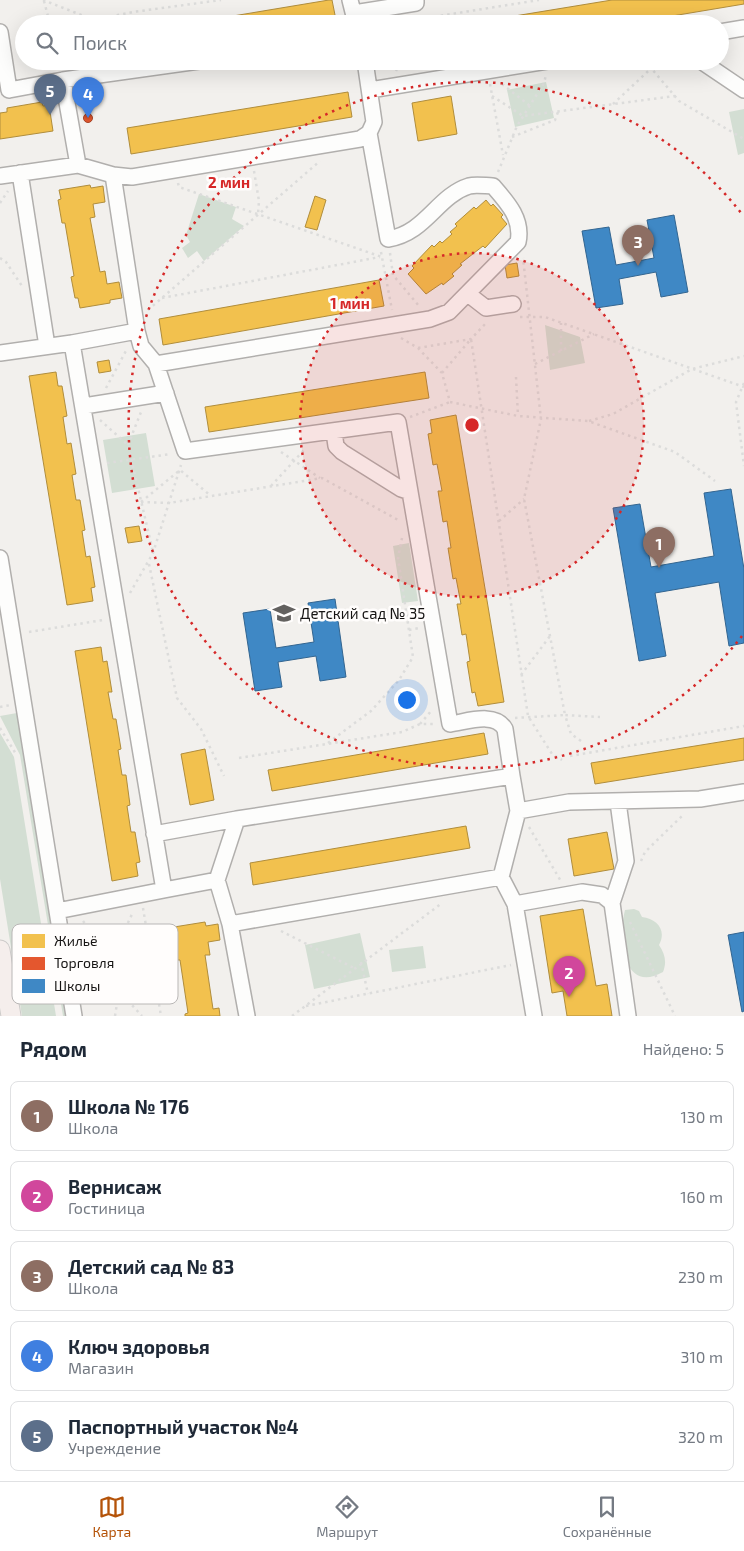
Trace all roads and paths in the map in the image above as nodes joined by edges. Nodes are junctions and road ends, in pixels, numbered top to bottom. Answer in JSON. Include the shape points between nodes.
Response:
{"nodes":[{"id":1,"x":43,"y":0,"type":"edge"},
{"id":2,"x":221,"y":0,"type":"edge"},
{"id":3,"x":416,"y":0,"type":"edge"},
{"id":4,"x":539,"y":0,"type":"edge"},
{"id":5,"x":133,"y":12,"type":"junction"},
{"id":6,"x":353,"y":12,"type":"edge"},
{"id":7,"x":47,"y":15,"type":"edge"},
{"id":8,"x":81,"y":15,"type":"edge"},
{"id":9,"x":118,"y":15,"type":"edge"},
{"id":10,"x":128,"y":15,"type":"edge"},
{"id":11,"x":445,"y":15,"type":"edge"},
{"id":12,"x":744,"y":28,"type":"edge"},
{"id":13,"x":729,"y":30,"type":"edge"},
{"id":14,"x":0,"y":32,"type":"edge"},
{"id":15,"x":135,"y":70,"type":"edge"},
{"id":16,"x":367,"y":70,"type":"edge"},
{"id":17,"x":498,"y":70,"type":"edge"},
{"id":18,"x":546,"y":70,"type":"edge"},
{"id":19,"x":651,"y":70,"type":"edge"},
{"id":20,"x":653,"y":70,"type":"edge"},
{"id":21,"x":714,"y":70,"type":"edge"},
{"id":22,"x":488,"y":71,"type":"junction"},
{"id":23,"x":63,"y":80,"type":"junction"},
{"id":24,"x":370,"y":90,"type":"junction"},
{"id":25,"x":744,"y":90,"type":"edge"},
{"id":26,"x":492,"y":96,"type":"junction"},
{"id":27,"x":675,"y":96,"type":"junction"},
{"id":28,"x":612,"y":104,"type":"junction"},
{"id":29,"x":530,"y":106,"type":"junction"},
{"id":30,"x":558,"y":112,"type":"junction"},
{"id":31,"x":523,"y":116,"type":"junction"},
{"id":32,"x":369,"y":133,"type":"junction"},
{"id":33,"x":512,"y":137,"type":"junction"},
{"id":34,"x":744,"y":139,"type":"edge"},
{"id":35,"x":342,"y":142,"type":"junction"},
{"id":36,"x":503,"y":156,"type":"junction"},
{"id":37,"x":251,"y":157,"type":"junction"},
{"id":38,"x":78,"y":164,"type":"junction"},
{"id":39,"x":175,"y":169,"type":"junction"},
{"id":40,"x":20,"y":173,"type":"junction"},
{"id":41,"x":113,"y":175,"type":"junction"},
{"id":42,"x":0,"y":176,"type":"edge"},
{"id":43,"x":493,"y":186,"type":"junction"},
{"id":44,"x":258,"y":214,"type":"junction"},
{"id":45,"x":388,"y":240,"type":"junction"},
{"id":46,"x":518,"y":242,"type":"junction"},
{"id":47,"x":468,"y":294,"type":"junction"},
{"id":48,"x":161,"y":299,"type":"junction"},
{"id":49,"x":513,"y":311,"type":"joint"},
{"id":50,"x":530,"y":316,"type":"junction"},
{"id":51,"x":430,"y":319,"type":"junction"},
{"id":52,"x":487,"y":321,"type":"dead end"},
{"id":53,"x":561,"y":322,"type":"junction"},
{"id":54,"x":395,"y":325,"type":"junction"},
{"id":55,"x":136,"y":326,"type":"junction"},
{"id":56,"x":594,"y":334,"type":"junction"},
{"id":57,"x":471,"y":339,"type":"junction"},
{"id":58,"x":72,"y":343,"type":"junction"},
{"id":59,"x":48,"y":346,"type":"junction"},
{"id":60,"x":418,"y":348,"type":"junction"},
{"id":61,"x":0,"y":352,"type":"edge"},
{"id":62,"x":561,"y":352,"type":"junction"},
{"id":63,"x":744,"y":356,"type":"edge"},
{"id":64,"x":156,"y":364,"type":"junction"},
{"id":65,"x":535,"y":364,"type":"junction"},
{"id":66,"x":692,"y":369,"type":"junction"},
{"id":67,"x":442,"y":373,"type":"junction"},
{"id":68,"x":516,"y":377,"type":"dead end"},
{"id":69,"x":743,"y":385,"type":"edge"},
{"id":70,"x":166,"y":393,"type":"junction"},
{"id":71,"x":147,"y":396,"type":"junction"},
{"id":72,"x":450,"y":402,"type":"junction"},
{"id":73,"x":90,"y":405,"type":"junction"},
{"id":74,"x":481,"y":410,"type":"junction"},
{"id":75,"x":518,"y":416,"type":"junction"},
{"id":76,"x":542,"y":419,"type":"junction"},
{"id":77,"x":588,"y":421,"type":"junction"},
{"id":78,"x":398,"y":422,"type":"junction"},
{"id":79,"x":334,"y":432,"type":"junction"},
{"id":80,"x":318,"y":435,"type":"junction"},
{"id":81,"x":128,"y":445,"type":"junction"},
{"id":82,"x":185,"y":452,"type":"junction"},
{"id":83,"x":132,"y":460,"type":"junction"},
{"id":84,"x":294,"y":461,"type":"junction"},
{"id":85,"x":93,"y":465,"type":"junction"},
{"id":86,"x":744,"y":466,"type":"edge"},
{"id":87,"x":180,"y":470,"type":"junction"},
{"id":88,"x":322,"y":478,"type":"junction"},
{"id":89,"x":715,"y":481,"type":"dead end"},
{"id":90,"x":270,"y":487,"type":"junction"},
{"id":91,"x":410,"y":492,"type":"junction"},
{"id":92,"x":211,"y":496,"type":"junction"},
{"id":93,"x":524,"y":499,"type":"junction"},
{"id":94,"x":141,"y":502,"type":"junction"},
{"id":95,"x":169,"y":503,"type":"junction"},
{"id":96,"x":498,"y":522,"type":"junction"},
{"id":97,"x":411,"y":526,"type":"junction"},
{"id":98,"x":153,"y":553,"type":"junction"},
{"id":99,"x":0,"y":558,"type":"edge"},
{"id":100,"x":149,"y":564,"type":"junction"},
{"id":101,"x":117,"y":616,"type":"junction"},
{"id":102,"x":29,"y":632,"type":"dead end"},
{"id":103,"x":550,"y":636,"type":"junction"},
{"id":104,"x":522,"y":675,"type":"junction"},
{"id":105,"x":15,"y":704,"type":"dead end"},
{"id":106,"x":0,"y":707,"type":"edge"},
{"id":107,"x":565,"y":715,"type":"junction"},
{"id":108,"x":528,"y":716,"type":"junction"},
{"id":109,"x":600,"y":717,"type":"dead end"},
{"id":110,"x":450,"y":724,"type":"junction"},
{"id":111,"x":502,"y":724,"type":"junction"},
{"id":112,"x":744,"y":726,"type":"edge"},
{"id":113,"x":580,"y":741,"type":"dead end"},
{"id":114,"x":328,"y":743,"type":"junction"},
{"id":115,"x":570,"y":756,"type":"dead end"},
{"id":116,"x":239,"y":758,"type":"dead end"},
{"id":117,"x":562,"y":760,"type":"dead end"},
{"id":118,"x":224,"y":776,"type":"dead end"},
{"id":119,"x":512,"y":776,"type":"junction"},
{"id":120,"x":744,"y":792,"type":"edge"},
{"id":121,"x":700,"y":799,"type":"junction"},
{"id":122,"x":618,"y":802,"type":"junction"},
{"id":123,"x":518,"y":811,"type":"junction"},
{"id":124,"x":237,"y":819,"type":"junction"},
{"id":125,"x":154,"y":834,"type":"junction"},
{"id":126,"x":639,"y":866,"type":"dead end"},
{"id":127,"x":500,"y":877,"type":"junction"},
{"id":128,"x":218,"y":880,"type":"junction"},
{"id":129,"x":164,"y":890,"type":"junction"},
{"id":130,"x":141,"y":894,"type":"junction"},
{"id":131,"x":569,"y":894,"type":"junction"},
{"id":132,"x":450,"y":898,"type":"dead end"},
{"id":133,"x":612,"y":903,"type":"junction"},
{"id":134,"x":516,"y":904,"type":"junction"},
{"id":135,"x":72,"y":907,"type":"junction"},
{"id":136,"x":57,"y":911,"type":"junction"},
{"id":137,"x":629,"y":919,"type":"dead end"},
{"id":138,"x":260,"y":920,"type":"junction"},
{"id":139,"x":59,"y":924,"type":"edge"},
{"id":140,"x":86,"y":924,"type":"edge"},
{"id":141,"x":127,"y":924,"type":"edge"},
{"id":142,"x":146,"y":924,"type":"edge"},
{"id":143,"x":230,"y":924,"type":"junction"},
{"id":144,"x":0,"y":950,"type":"edge"},
{"id":145,"x":361,"y":962,"type":"junction"},
{"id":146,"x":525,"y":962,"type":"junction"},
{"id":147,"x":354,"y":968,"type":"junction"},
{"id":148,"x":368,"y":994,"type":"junction"},
{"id":149,"x":131,"y":1004,"type":"edge"},
{"id":150,"x":304,"y":1007,"type":"junction"},
{"id":151,"x":11,"y":1016,"type":"edge"},
{"id":152,"x":142,"y":1016,"type":"edge"},
{"id":153,"x":247,"y":1016,"type":"edge"},
{"id":154,"x":292,"y":1016,"type":"edge"},
{"id":155,"x":534,"y":1016,"type":"edge"},
{"id":156,"x":628,"y":1016,"type":"edge"},
{"id":157,"x":675,"y":1016,"type":"edge"}],
"edges":[{"from":1,"to":7,"type":"path"},
{"from":1,"to":8,"type":"path"},
{"from":2,"to":5,"type":"path"},
{"from":3,"to":6,"type":"street","via":[[416,3]]},
{"from":4,"to":11,"type":"path"},
{"from":5,"to":9,"type":"path"},
{"from":5,"to":10,"type":"path"},
{"from":12,"to":13,"type":"street"},
{"from":14,"to":23,"type":"street","via":[[9,90]]},
{"from":15,"to":23,"type":"street"},
{"from":16,"to":24,"type":"street"},
{"from":17,"to":22,"type":"street"},
{"from":18,"to":29,"type":"path","via":[[544,83]]},
{"from":19,"to":28,"type":"path"},
{"from":20,"to":27,"type":"path"},
{"from":21,"to":25,"type":"street"},
{"from":22,"to":24,"type":"street"},
{"from":22,"to":26,"type":"path"},
{"from":22,"to":29,"type":"path"},
{"from":23,"to":38,"type":"street"},
{"from":24,"to":32,"type":"street","via":[[374,122]]},
{"from":26,"to":31,"type":"path"},
{"from":26,"to":36,"type":"path"},
{"from":27,"to":28,"type":"path"},
{"from":27,"to":34,"type":"path"},
{"from":28,"to":30,"type":"path"},
{"from":29,"to":31,"type":"path"},
{"from":30,"to":31,"type":"path"},
{"from":30,"to":33,"type":"path","via":[[555,120]]},
{"from":31,"to":33,"type":"path"},
{"from":32,"to":35,"type":"street","via":[[360,139]]},
{"from":32,"to":45,"type":"street"},
{"from":33,"to":36,"type":"path"},
{"from":35,"to":37,"type":"street"},
{"from":35,"to":44,"type":"path"},
{"from":36,"to":43,"type":"path"},
{"from":37,"to":39,"type":"street"},
{"from":37,"to":44,"type":"path","via":[[259,201]]},
{"from":38,"to":40,"type":"street"},
{"from":38,"to":41,"type":"street"},
{"from":39,"to":41,"type":"street","via":[[132,177]]},
{"from":39,"to":44,"type":"path","via":[[179,187]]},
{"from":40,"to":42,"type":"street"},
{"from":40,"to":59,"type":"street"},
{"from":41,"to":55,"type":"street"},
{"from":43,"to":45,"type":"street","via":[[469,186],[446,200],[411,232]]},
{"from":43,"to":46,"type":"street","via":[[512,209],[520,232]]},
{"from":44,"to":48,"type":"path"},
{"from":44,"to":48,"type":"path","via":[[382,257]]},
{"from":45,"to":51,"type":"path","via":[[393,275]]},
{"from":46,"to":47,"type":"street"},
{"from":46,"to":50,"type":"path"},
{"from":47,"to":49,"type":"street","via":[[486,308]]},
{"from":47,"to":51,"type":"street","via":[[449,312]]},
{"from":48,"to":55,"type":"path"},
{"from":49,"to":50,"type":"path"},
{"from":50,"to":53,"type":"path"},
{"from":50,"to":65,"type":"path"},
{"from":51,"to":54,"type":"street"},
{"from":52,"to":57,"type":"path"},
{"from":53,"to":56,"type":"path"},
{"from":53,"to":62,"type":"path"},
{"from":54,"to":60,"type":"path","via":[[397,335]]},
{"from":54,"to":64,"type":"street"},
{"from":55,"to":58,"type":"street"},
{"from":55,"to":64,"type":"street","via":[[141,346]]},
{"from":55,"to":73,"type":"path"},
{"from":56,"to":62,"type":"path"},
{"from":56,"to":66,"type":"path"},
{"from":57,"to":60,"type":"path"},
{"from":57,"to":67,"type":"path"},
{"from":57,"to":74,"type":"path"},
{"from":58,"to":59,"type":"street"},
{"from":58,"to":73,"type":"street"},
{"from":59,"to":61,"type":"street"},
{"from":60,"to":67,"type":"path"},
{"from":62,"to":65,"type":"path"},
{"from":63,"to":66,"type":"path"},
{"from":64,"to":70,"type":"street"},
{"from":65,"to":76,"type":"path"},
{"from":66,"to":69,"type":"path"},
{"from":66,"to":77,"type":"path","via":[[613,414]]},
{"from":67,"to":72,"type":"path"},
{"from":68,"to":75,"type":"path"},
{"from":69,"to":86,"type":"path","via":[[736,402]]},
{"from":70,"to":71,"type":"street"},
{"from":70,"to":82,"type":"street"},
{"from":71,"to":73,"type":"street"},
{"from":71,"to":81,"type":"path"},
{"from":72,"to":74,"type":"path"},
{"from":72,"to":78,"type":"path"},
{"from":73,"to":81,"type":"path"},
{"from":73,"to":85,"type":"street"},
{"from":74,"to":75,"type":"path"},
{"from":74,"to":96,"type":"path"},
{"from":75,"to":76,"type":"path"},
{"from":76,"to":77,"type":"path"},
{"from":76,"to":93,"type":"path"},
{"from":77,"to":89,"type":"path","via":[[675,452]]},
{"from":78,"to":79,"type":"street"},
{"from":78,"to":91,"type":"street"},
{"from":79,"to":80,"type":"street"},
{"from":79,"to":91,"type":"street","via":[[336,446],[342,452],[401,490]]},
{"from":80,"to":82,"type":"street"},
{"from":80,"to":84,"type":"path"},
{"from":81,"to":83,"type":"path"},
{"from":82,"to":83,"type":"path"},
{"from":82,"to":87,"type":"path"},
{"from":83,"to":85,"type":"path"},
{"from":83,"to":94,"type":"path"},
{"from":84,"to":88,"type":"path"},
{"from":84,"to":90,"type":"path"},
{"from":85,"to":101,"type":"street"},
{"from":87,"to":92,"type":"path"},
{"from":87,"to":94,"type":"path"},
{"from":87,"to":95,"type":"path"},
{"from":88,"to":90,"type":"path"},
{"from":88,"to":97,"type":"path"},
{"from":90,"to":92,"type":"path"},
{"from":91,"to":97,"type":"street"},
{"from":92,"to":95,"type":"path"},
{"from":93,"to":96,"type":"path"},
{"from":93,"to":103,"type":"path"},
{"from":94,"to":95,"type":"path"},
{"from":94,"to":98,"type":"path"},
{"from":95,"to":98,"type":"path"},
{"from":96,"to":104,"type":"path"},
{"from":97,"to":110,"type":"street"},
{"from":97,"to":114,"type":"path","via":[[398,558],[413,657],[399,680],[371,711]]},
{"from":98,"to":100,"type":"path"},
{"from":99,"to":136,"type":"street"},
{"from":100,"to":101,"type":"path"},
{"from":100,"to":118,"type":"path","via":[[177,698],[201,729]]},
{"from":101,"to":102,"type":"path"},
{"from":101,"to":125,"type":"street"},
{"from":103,"to":104,"type":"path"},
{"from":103,"to":107,"type":"path"},
{"from":104,"to":108,"type":"path"},
{"from":105,"to":106,"type":"path"},
{"from":107,"to":108,"type":"path"},
{"from":107,"to":109,"type":"path"},
{"from":107,"to":113,"type":"path","via":[[570,734]]},
{"from":108,"to":111,"type":"path","via":[[508,719]]},
{"from":108,"to":117,"type":"path","via":[[552,754]]},
{"from":110,"to":111,"type":"street","via":[[493,718]]},
{"from":110,"to":114,"type":"path","via":[[420,724],[402,732]]},
{"from":111,"to":119,"type":"street"},
{"from":112,"to":115,"type":"path"},
{"from":114,"to":116,"type":"path"},
{"from":119,"to":123,"type":"street"},
{"from":119,"to":124,"type":"street"},
{"from":120,"to":121,"type":"street"},
{"from":121,"to":122,"type":"street"},
{"from":121,"to":126,"type":"path","via":[[645,852]]},
{"from":122,"to":123,"type":"street","via":[[569,802]]},
{"from":122,"to":133,"type":"street","via":[[626,861]]},
{"from":123,"to":127,"type":"street"},
{"from":123,"to":131,"type":"path"},
{"from":124,"to":125,"type":"street"},
{"from":124,"to":128,"type":"street"},
{"from":125,"to":129,"type":"street"},
{"from":127,"to":134,"type":"street"},
{"from":127,"to":138,"type":"street"},
{"from":128,"to":129,"type":"street"},
{"from":128,"to":143,"type":"street"},
{"from":129,"to":130,"type":"street"},
{"from":130,"to":135,"type":"street"},
{"from":130,"to":141,"type":"path"},
{"from":130,"to":142,"type":"path"},
{"from":131,"to":133,"type":"street","via":[[602,895]]},
{"from":131,"to":134,"type":"street"},
{"from":132,"to":145,"type":"path"},
{"from":133,"to":156,"type":"street"},
{"from":134,"to":146,"type":"street"},
{"from":135,"to":136,"type":"street"},
{"from":135,"to":140,"type":"path"},
{"from":136,"to":139,"type":"street"},
{"from":137,"to":157,"type":"path"},
{"from":138,"to":143,"type":"street"},
{"from":138,"to":147,"type":"path"},
{"from":143,"to":153,"type":"street"},
{"from":144,"to":151,"type":"main road"},
{"from":145,"to":147,"type":"path"},
{"from":145,"to":148,"type":"path"},
{"from":146,"to":148,"type":"path"},
{"from":146,"to":155,"type":"street"},
{"from":147,"to":150,"type":"path"},
{"from":148,"to":150,"type":"path"},
{"from":149,"to":152,"type":"path"},
{"from":150,"to":154,"type":"path"}]}
